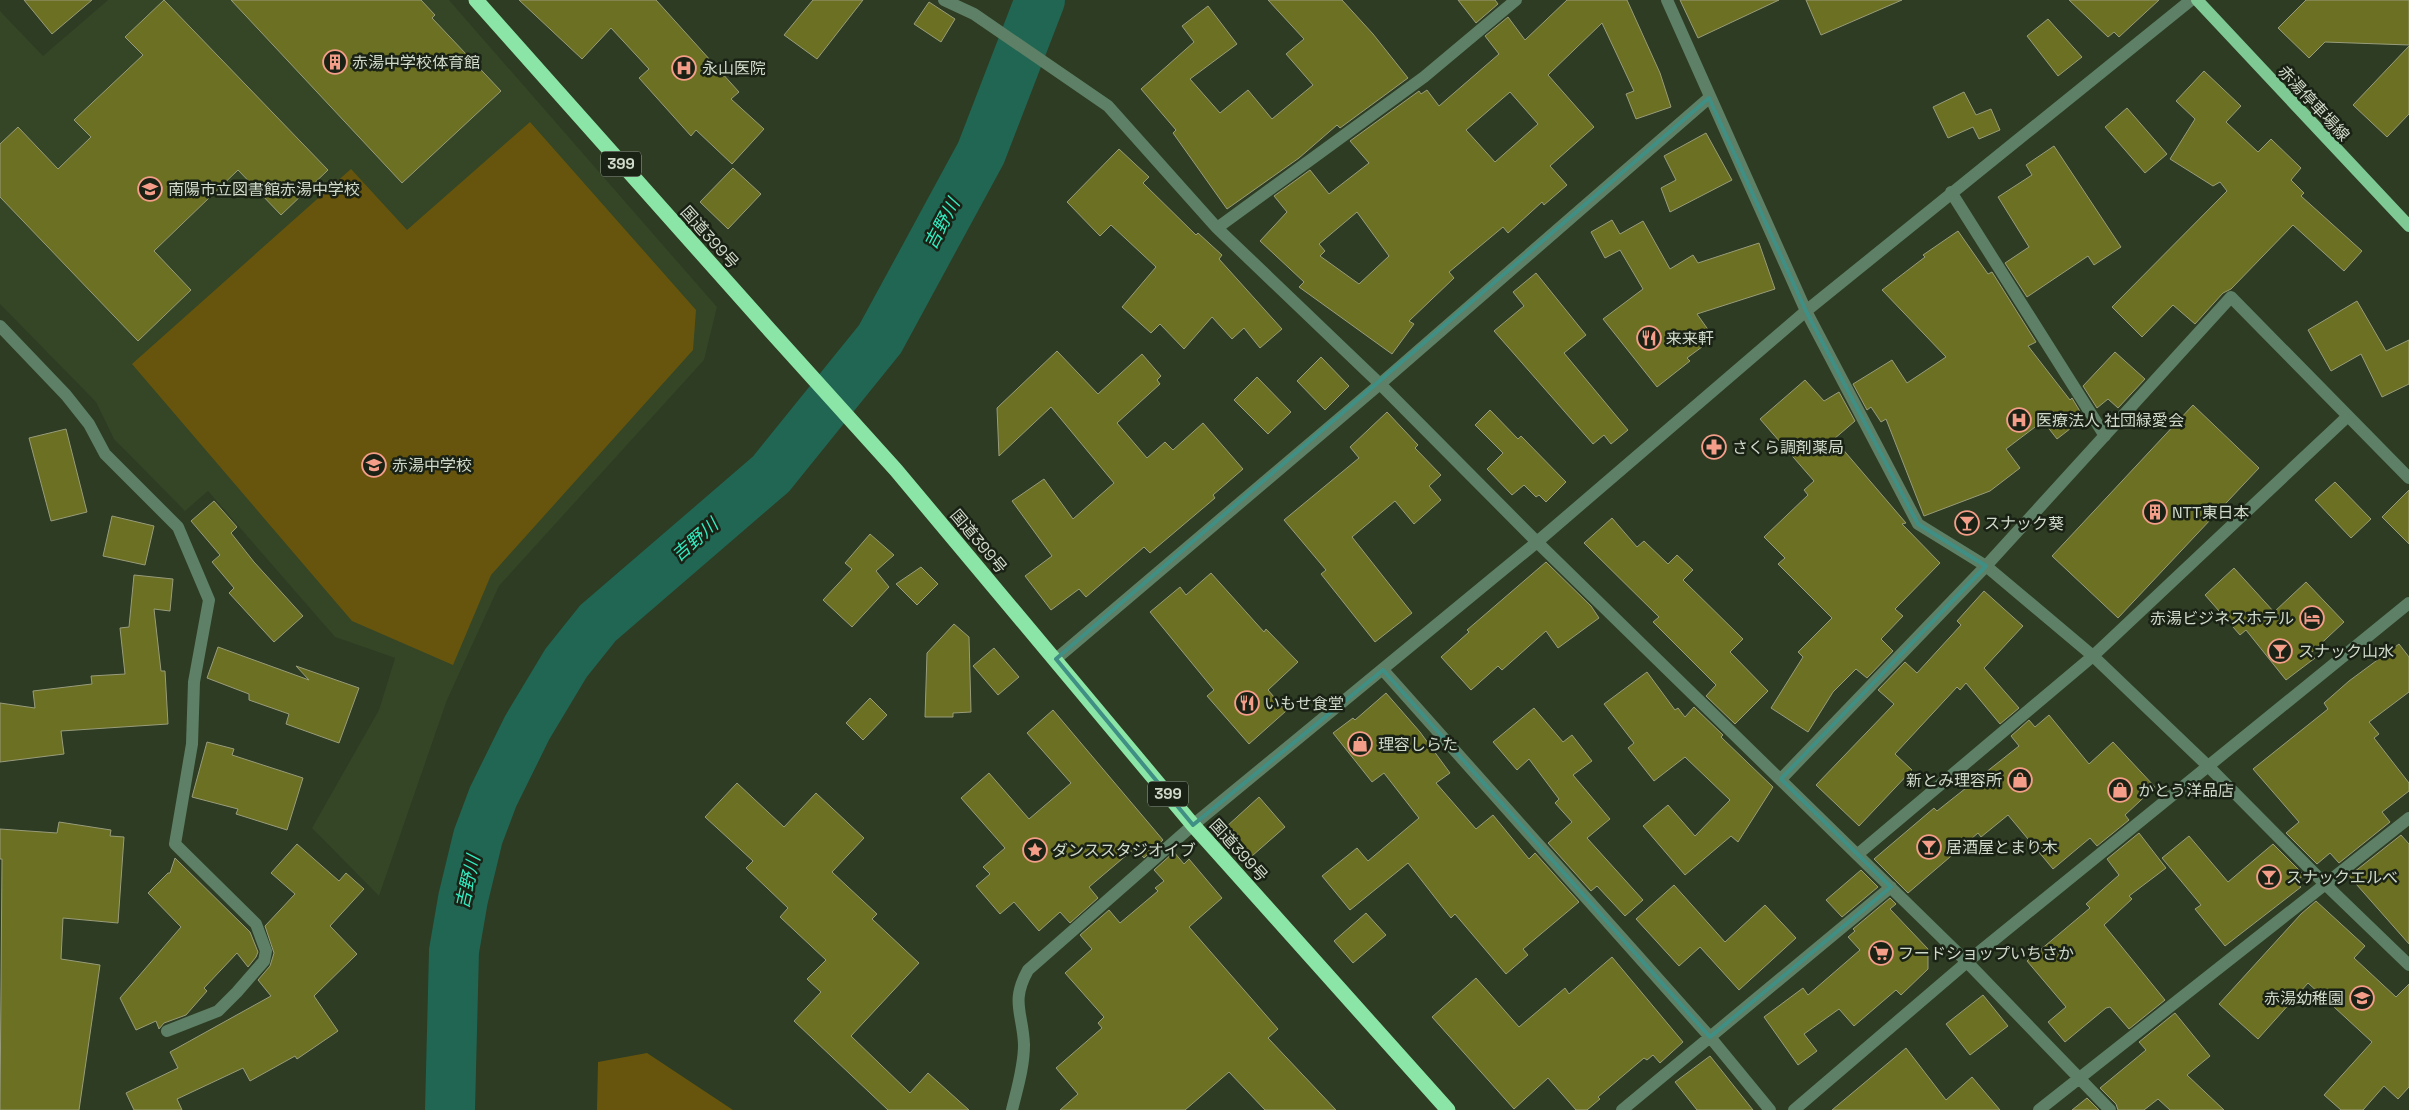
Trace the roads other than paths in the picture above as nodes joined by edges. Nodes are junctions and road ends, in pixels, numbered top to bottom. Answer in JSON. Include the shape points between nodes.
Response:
{"nodes":[{"id":1,"x":476,"y":0,"type":"edge"},
{"id":2,"x":944,"y":0,"type":"edge"},
{"id":3,"x":1516,"y":0,"type":"edge"},
{"id":4,"x":1667,"y":0,"type":"edge"},
{"id":5,"x":2191,"y":0,"type":"edge"},
{"id":6,"x":2197,"y":0,"type":"edge"},
{"id":7,"x":963,"y":4,"type":"edge"},
{"id":8,"x":1709,"y":98,"type":"junction"},
{"id":9,"x":1951,"y":192,"type":"junction"},
{"id":10,"x":2409,"y":226,"type":"edge"},
{"id":11,"x":1217,"y":228,"type":"junction"},
{"id":12,"x":1806,"y":312,"type":"junction"},
{"id":13,"x":0,"y":326,"type":"edge"},
{"id":14,"x":1380,"y":384,"type":"junction"},
{"id":15,"x":2348,"y":416,"type":"junction"},
{"id":16,"x":2105,"y":436,"type":"junction"},
{"id":17,"x":2409,"y":478,"type":"edge"},
{"id":18,"x":1537,"y":542,"type":"junction"},
{"id":19,"x":1986,"y":566,"type":"junction"},
{"id":20,"x":2408,"y":607,"type":"edge"},
{"id":21,"x":2093,"y":656,"type":"junction"},
{"id":22,"x":1056,"y":659,"type":"junction"},
{"id":23,"x":1383,"y":670,"type":"junction"},
{"id":24,"x":2208,"y":766,"type":"junction"},
{"id":25,"x":1781,"y":779,"type":"junction"},
{"id":26,"x":2409,"y":818,"type":"edge"},
{"id":27,"x":1193,"y":825,"type":"junction"},
{"id":28,"x":1858,"y":854,"type":"junction"},
{"id":29,"x":2325,"y":884,"type":"junction"},
{"id":30,"x":1891,"y":888,"type":"junction"},
{"id":31,"x":1968,"y":962,"type":"junction"},
{"id":32,"x":2409,"y":965,"type":"edge"},
{"id":33,"x":167,"y":1031,"type":"dead end"},
{"id":34,"x":1710,"y":1037,"type":"junction"},
{"id":35,"x":2079,"y":1078,"type":"junction"},
{"id":36,"x":1012,"y":1110,"type":"edge"},
{"id":37,"x":1448,"y":1110,"type":"edge"},
{"id":38,"x":1622,"y":1110,"type":"edge"},
{"id":39,"x":1770,"y":1110,"type":"edge"},
{"id":40,"x":1794,"y":1110,"type":"edge"},
{"id":41,"x":2039,"y":1110,"type":"edge"},
{"id":42,"x":2110,"y":1110,"type":"edge"}],
"edges":[{"from":1,"to":22,"type":"highway","name":"国道399号","number":"399","via":[[896,470]]},
{"from":2,"to":7,"type":"street"},
{"from":3,"to":11,"type":"street","via":[[1424,77]]},
{"from":4,"to":8,"type":"street"},
{"from":5,"to":9,"type":"street"},
{"from":6,"to":10,"type":"main road","name":"赤湯停車場線"},
{"from":7,"to":11,"type":"street","via":[[1108,106]]},
{"from":8,"to":12,"type":"street"},
{"from":8,"to":14,"type":"street"},
{"from":9,"to":12,"type":"street"},
{"from":9,"to":16,"type":"street"},
{"from":11,"to":14,"type":"street"},
{"from":12,"to":18,"type":"street"},
{"from":12,"to":19,"type":"street","via":[[1918,524]]},
{"from":13,"to":33,"type":"street","via":[[66,395],[89,424],[105,454],[178,527],[209,600],[194,682],[192,744],[175,844],[256,924],[266,951],[264,961],[218,1011]]},
{"from":14,"to":18,"type":"street"},
{"from":14,"to":22,"type":"street"},
{"from":15,"to":16,"type":"street","via":[[2231,297]]},
{"from":15,"to":17,"type":"street"},
{"from":15,"to":21,"type":"street"},
{"from":16,"to":19,"type":"street"},
{"from":18,"to":23,"type":"street"},
{"from":18,"to":25,"type":"street"},
{"from":19,"to":21,"type":"street"},
{"from":19,"to":25,"type":"street"},
{"from":20,"to":24,"type":"street"},
{"from":21,"to":24,"type":"street"},
{"from":21,"to":28,"type":"street"},
{"from":22,"to":27,"type":"highway","name":"国道399号","number":"399"},
{"from":23,"to":27,"type":"street"},
{"from":23,"to":34,"type":"street"},
{"from":24,"to":29,"type":"street"},
{"from":24,"to":31,"type":"street"},
{"from":25,"to":28,"type":"street"},
{"from":26,"to":29,"type":"street"},
{"from":27,"to":36,"type":"street","via":[[1028,970],[1019,986],[1024,1045]]},
{"from":27,"to":37,"type":"highway","name":"国道399号","number":"399"},
{"from":28,"to":30,"type":"street"},
{"from":29,"to":32,"type":"street"},
{"from":29,"to":35,"type":"street"},
{"from":30,"to":31,"type":"street"},
{"from":30,"to":34,"type":"street"},
{"from":31,"to":35,"type":"street"},
{"from":31,"to":40,"type":"street"},
{"from":34,"to":38,"type":"street"},
{"from":34,"to":39,"type":"street"},
{"from":35,"to":41,"type":"street"},
{"from":35,"to":42,"type":"street"}]}
